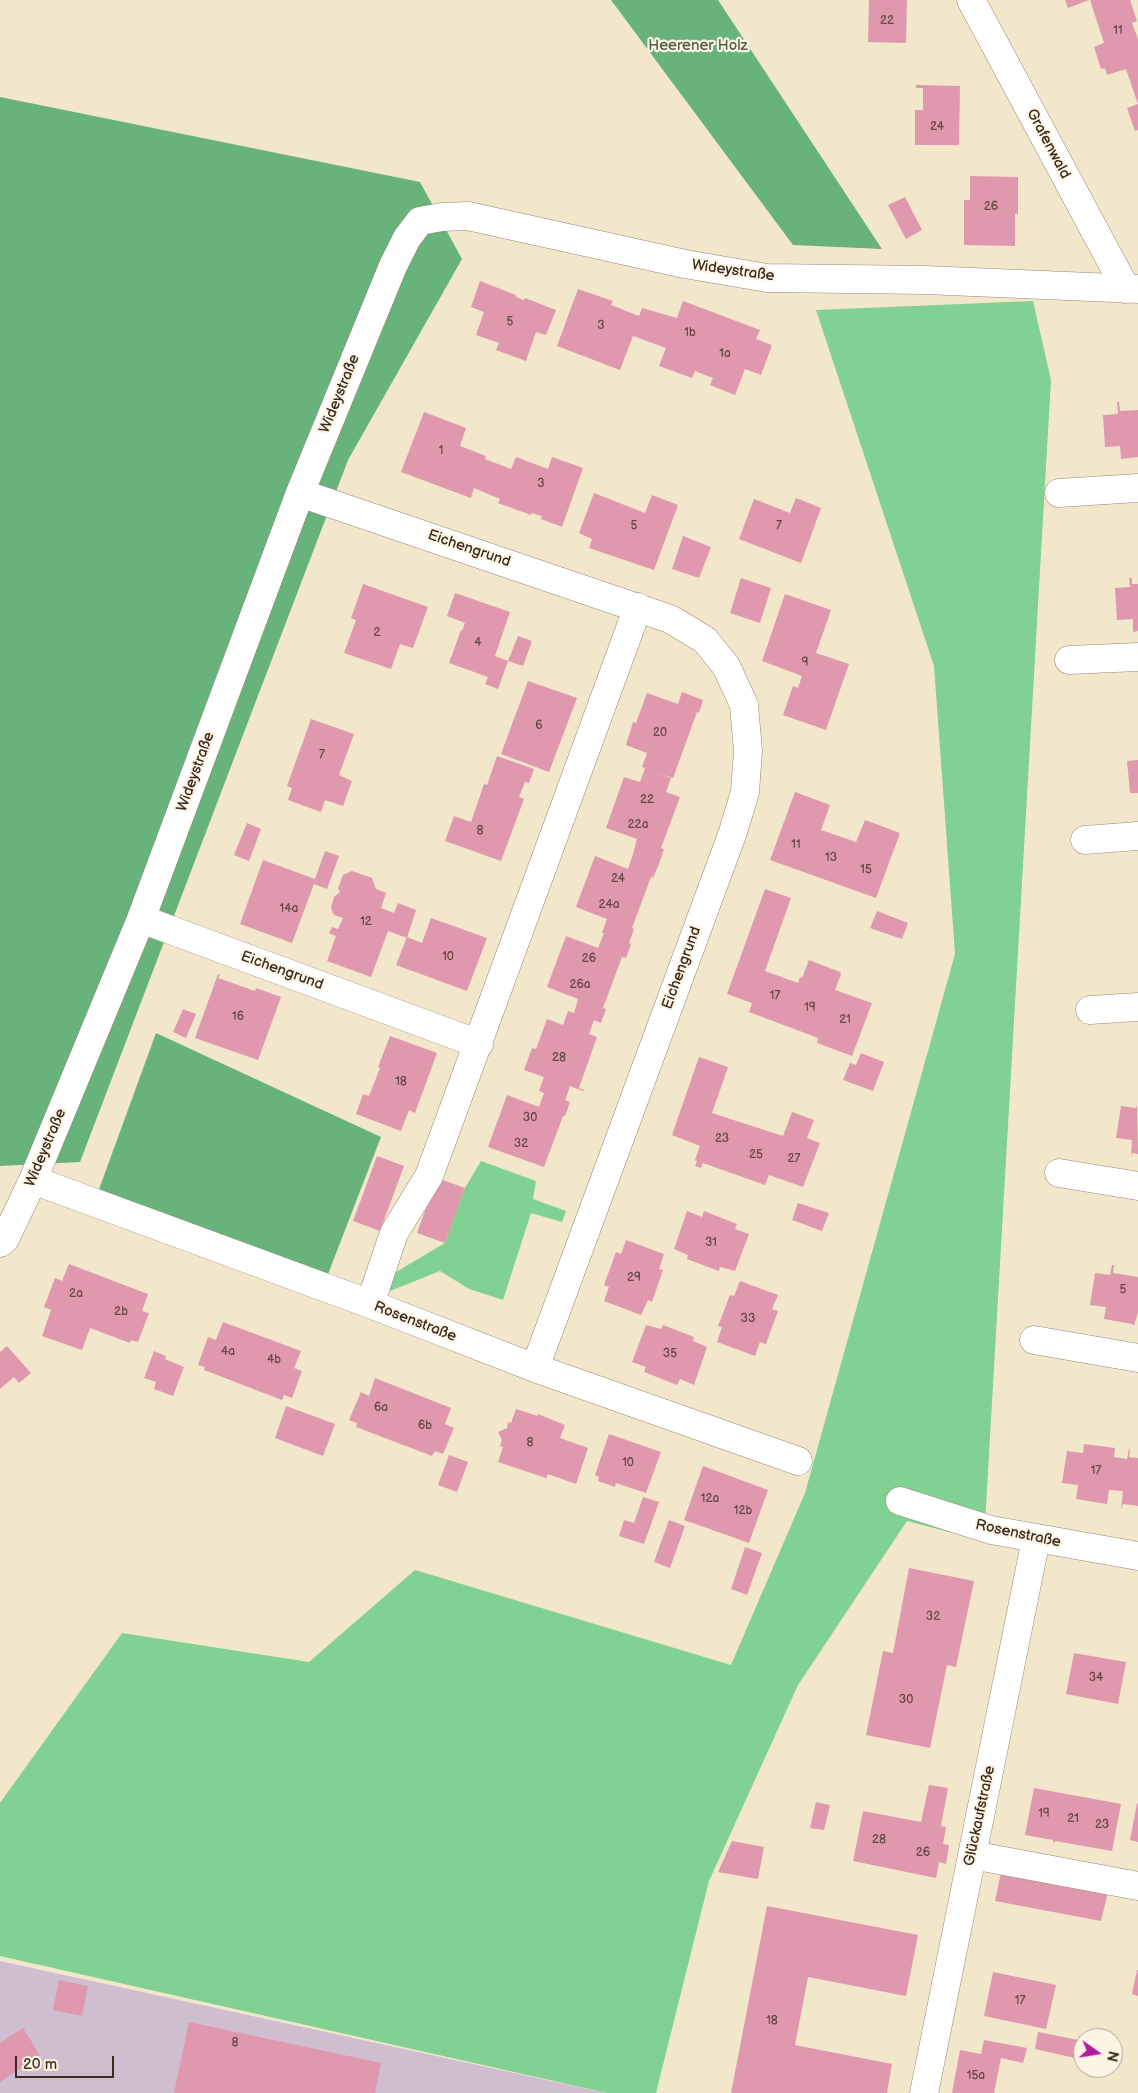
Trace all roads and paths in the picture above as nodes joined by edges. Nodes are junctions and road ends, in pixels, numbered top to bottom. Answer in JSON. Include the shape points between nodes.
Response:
{"nodes":[{"id":1,"x":971,"y":0,"type":"edge"},
{"id":2,"x":1132,"y":289,"type":"edge"},
{"id":3,"x":1138,"y":488,"type":"edge"},
{"id":4,"x":300,"y":493,"type":"junction"},
{"id":5,"x":1059,"y":494,"type":"dead end"},
{"id":6,"x":638,"y":607,"type":"junction"},
{"id":7,"x":1138,"y":657,"type":"edge"},
{"id":8,"x":1069,"y":660,"type":"dead end"},
{"id":9,"x":1138,"y":836,"type":"edge"},
{"id":10,"x":1085,"y":840,"type":"dead end"},
{"id":11,"x":141,"y":919,"type":"junction"},
{"id":12,"x":1138,"y":1007,"type":"edge"},
{"id":13,"x":1090,"y":1010,"type":"dead end"},
{"id":14,"x":479,"y":1044,"type":"junction"},
{"id":15,"x":1059,"y":1173,"type":"dead end"},
{"id":16,"x":33,"y":1180,"type":"junction"},
{"id":17,"x":1138,"y":1186,"type":"edge"},
{"id":18,"x":0,"y":1243,"type":"edge"},
{"id":19,"x":370,"y":1304,"type":"junction"},
{"id":20,"x":1034,"y":1340,"type":"dead end"},
{"id":21,"x":1138,"y":1358,"type":"edge"},
{"id":22,"x":535,"y":1368,"type":"junction"},
{"id":23,"x":798,"y":1461,"type":"dead end"},
{"id":24,"x":900,"y":1501,"type":"dead end"},
{"id":25,"x":1036,"y":1539,"type":"junction"},
{"id":26,"x":1138,"y":1556,"type":"edge"},
{"id":27,"x":972,"y":1855,"type":"junction"},
{"id":28,"x":1138,"y":1886,"type":"edge"},
{"id":29,"x":924,"y":2093,"type":"edge"}],
"edges":[{"from":1,"to":2,"type":"street","name":"Grafenwald"},
{"from":2,"to":4,"type":"street","name":"Wideystraße","via":[[925,280],[767,278],[685,264],[468,216],[420,221],[393,266]]},
{"from":3,"to":5,"type":"street"},
{"from":4,"to":6,"type":"street","name":"Eichengrund"},
{"from":4,"to":11,"type":"street","name":"Wideystraße"},
{"from":6,"to":14,"type":"street"},
{"from":6,"to":22,"type":"street","name":"Eichengrund","via":[[670,619],[705,640],[726,666],[744,705],[748,752],[745,792],[734,832]]},
{"from":7,"to":8,"type":"street"},
{"from":9,"to":10,"type":"street"},
{"from":11,"to":14,"type":"street","name":"Eichengrund"},
{"from":11,"to":16,"type":"street","name":"Wideystraße"},
{"from":12,"to":13,"type":"street"},
{"from":14,"to":19,"type":"street","via":[[429,1176],[394,1232]]},
{"from":15,"to":17,"type":"street"},
{"from":16,"to":18,"type":"street","name":"Wideystraße","via":[[5,1239]]},
{"from":16,"to":19,"type":"street","name":"Rosenstraße"},
{"from":19,"to":22,"type":"street","name":"Rosenstraße"},
{"from":20,"to":21,"type":"street"},
{"from":22,"to":23,"type":"street","name":"Rosenstraße"},
{"from":24,"to":25,"type":"street","name":"Rosenstraße","via":[[991,1530]]},
{"from":25,"to":26,"type":"street","name":"Rosenstraße"},
{"from":25,"to":27,"type":"street","name":"Glückaufstraße"},
{"from":27,"to":28,"type":"street"},
{"from":27,"to":29,"type":"street","name":"Glückaufstraße"}]}
